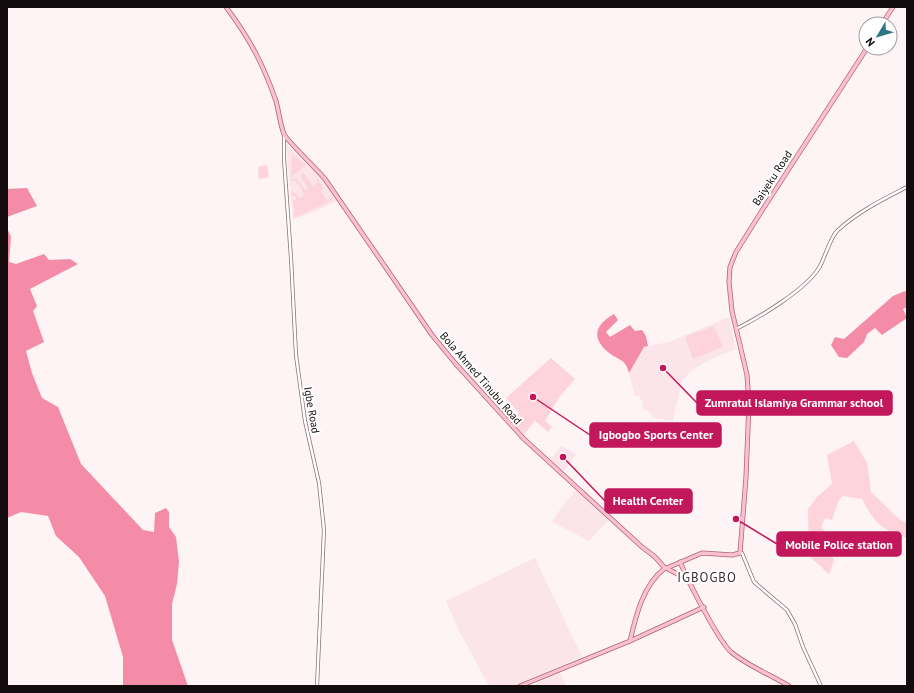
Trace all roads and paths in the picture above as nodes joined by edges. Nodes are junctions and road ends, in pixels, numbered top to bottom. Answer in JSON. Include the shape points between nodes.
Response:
{"nodes":[{"id":1,"x":226,"y":7,"type":"edge"},
{"id":2,"x":893,"y":7,"type":"edge"},
{"id":3,"x":887,"y":16,"type":"edge"},
{"id":4,"x":862,"y":56,"type":"edge"},
{"id":5,"x":284,"y":136,"type":"junction"},
{"id":6,"x":907,"y":187,"type":"edge"},
{"id":7,"x":736,"y":329,"type":"junction"},
{"id":8,"x":742,"y":553,"type":"dead end"},
{"id":9,"x":680,"y":562,"type":"junction"},
{"id":10,"x":666,"y":568,"type":"junction"},
{"id":11,"x":688,"y":580,"type":"junction"},
{"id":12,"x":704,"y":607,"type":"junction"},
{"id":13,"x":630,"y":641,"type":"junction"},
{"id":14,"x":317,"y":686,"type":"edge"},
{"id":15,"x":520,"y":686,"type":"edge"},
{"id":16,"x":789,"y":686,"type":"edge"},
{"id":17,"x":822,"y":686,"type":"edge"}],
"edges":[{"from":1,"to":5,"type":"main road","via":[[246,34],[266,73]]},
{"from":2,"to":3,"type":"main road"},
{"from":4,"to":7,"type":"main road","name":"Baiyeku Road","via":[[731,262],[729,282]]},
{"from":5,"to":10,"type":"main road","name":"Bola Ahmed Tinubu Road","via":[[317,168],[454,363],[524,439]]},
{"from":5,"to":14,"type":"street","name":"Igbe Road","via":[[296,361],[305,421],[319,483],[324,530]]},
{"from":6,"to":7,"type":"street","via":[[853,217],[837,231],[819,268],[810,279]]},
{"from":7,"to":9,"type":"main road","name":"Baiyeku Road","via":[[747,375],[749,403],[740,553],[703,552]]},
{"from":8,"to":17,"type":"street","via":[[754,582],[787,610]]},
{"from":9,"to":10,"type":"main road"},
{"from":9,"to":11,"type":"main road"},
{"from":10,"to":11,"type":"main road","name":"Bola Ahmed Tinubu Road"},
{"from":10,"to":13,"type":"main road","via":[[650,582]]},
{"from":11,"to":12,"type":"main road"},
{"from":12,"to":13,"type":"main road"},
{"from":12,"to":16,"type":"main road","via":[[730,651]]},
{"from":13,"to":15,"type":"main road"}]}
